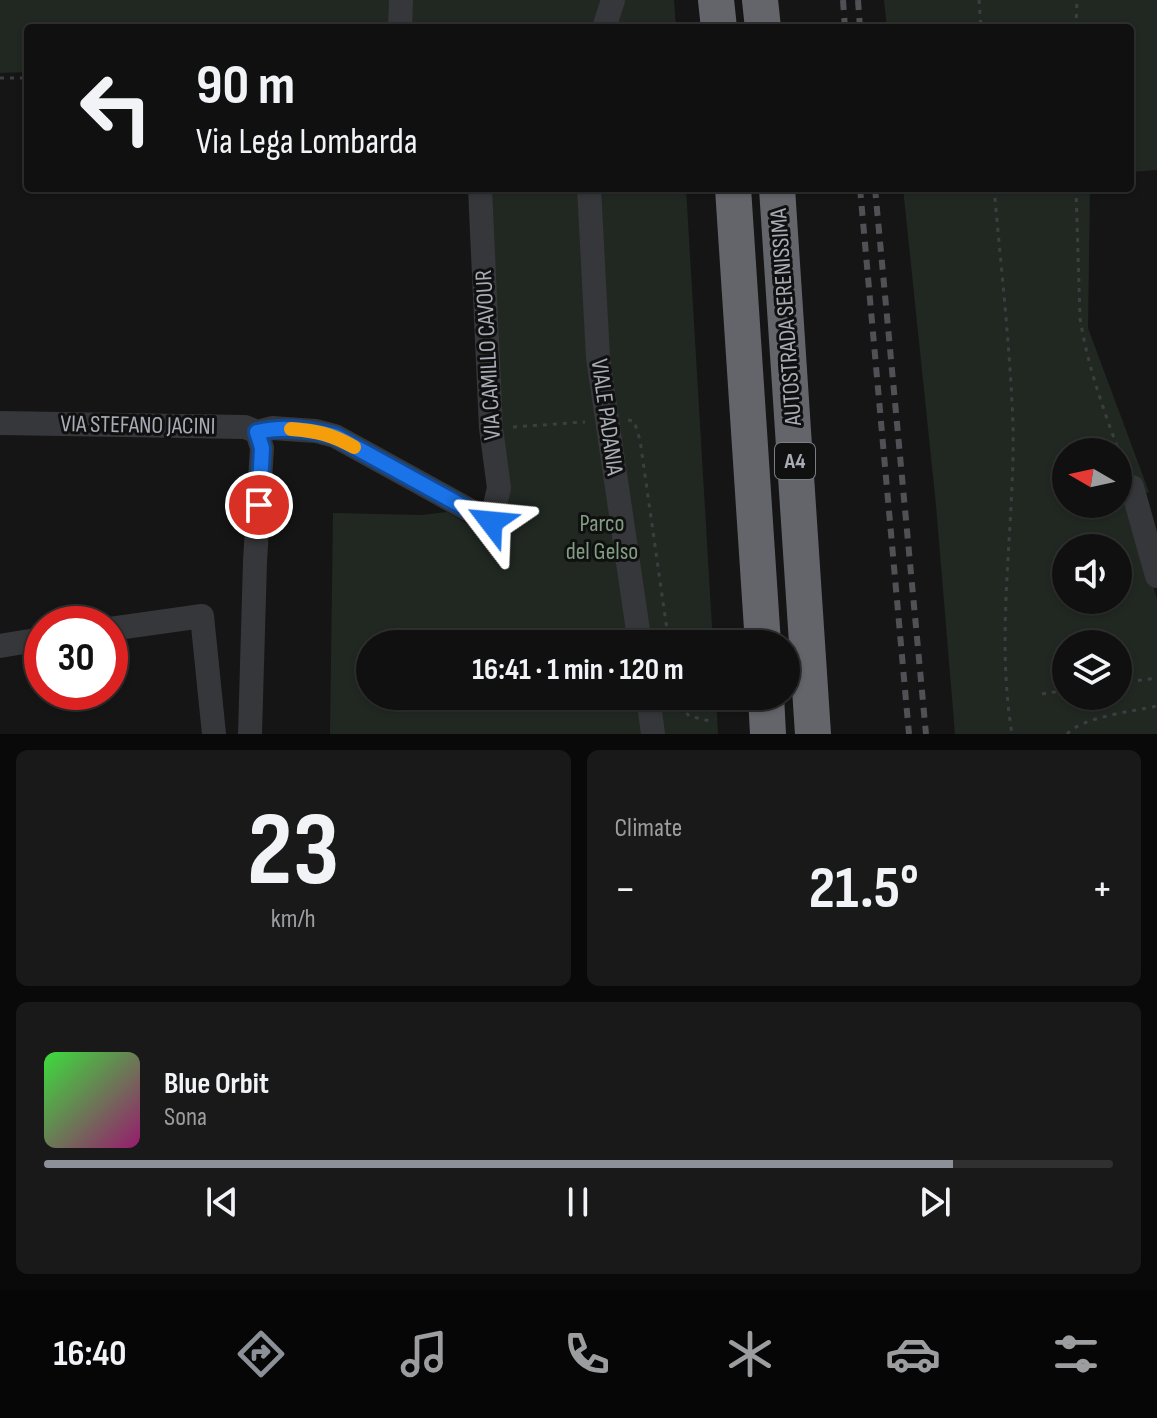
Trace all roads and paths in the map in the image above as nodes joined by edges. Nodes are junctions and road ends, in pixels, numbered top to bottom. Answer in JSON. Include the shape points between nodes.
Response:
{"nodes":[{"id":1,"x":401,"y":0,"type":"edge"},
{"id":2,"x":613,"y":0,"type":"edge"},
{"id":3,"x":716,"y":0,"type":"edge"},
{"id":4,"x":760,"y":0,"type":"edge"},
{"id":5,"x":979,"y":0,"type":"edge"},
{"id":6,"x":1077,"y":0,"type":"edge"},
{"id":7,"x":400,"y":24,"type":"edge"},
{"id":8,"x":605,"y":24,"type":"edge"},
{"id":9,"x":719,"y":24,"type":"edge"},
{"id":10,"x":763,"y":24,"type":"edge"},
{"id":11,"x":981,"y":24,"type":"edge"},
{"id":12,"x":1076,"y":24,"type":"edge"},
{"id":13,"x":0,"y":78,"type":"edge"},
{"id":14,"x":24,"y":78,"type":"edge"},
{"id":15,"x":480,"y":192,"type":"edge"},
{"id":16,"x":589,"y":192,"type":"edge"},
{"id":17,"x":733,"y":192,"type":"edge"},
{"id":18,"x":777,"y":192,"type":"edge"},
{"id":19,"x":994,"y":192,"type":"edge"},
{"id":20,"x":1076,"y":192,"type":"edge"},
{"id":21,"x":625,"y":419,"type":"dead end"},
{"id":22,"x":585,"y":422,"type":"dead end"},
{"id":23,"x":0,"y":423,"type":"edge"},
{"id":24,"x":491,"y":428,"type":"junction"},
{"id":25,"x":257,"y":432,"type":"junction"},
{"id":26,"x":1114,"y":438,"type":"edge"},
{"id":27,"x":1132,"y":487,"type":"edge"},
{"id":28,"x":491,"y":522,"type":"joint"},
{"id":29,"x":1157,"y":576,"type":"edge"},
{"id":30,"x":128,"y":626,"type":"edge"},
{"id":31,"x":638,"y":630,"type":"edge"},
{"id":32,"x":667,"y":630,"type":"edge"},
{"id":33,"x":762,"y":630,"type":"edge"},
{"id":34,"x":24,"y":642,"type":"edge"},
{"id":35,"x":0,"y":646,"type":"edge"},
{"id":36,"x":1157,"y":678,"type":"edge"},
{"id":37,"x":1132,"y":681,"type":"edge"},
{"id":38,"x":1052,"y":692,"type":"edge"},
{"id":39,"x":1042,"y":694,"type":"dead end"},
{"id":40,"x":1157,"y":706,"type":"edge"},
{"id":41,"x":650,"y":710,"type":"edge"},
{"id":42,"x":684,"y":710,"type":"edge"},
{"id":43,"x":767,"y":710,"type":"edge"},
{"id":44,"x":710,"y":721,"type":"dead end"},
{"id":45,"x":214,"y":734,"type":"edge"},
{"id":46,"x":250,"y":734,"type":"edge"},
{"id":47,"x":653,"y":734,"type":"edge"},
{"id":48,"x":768,"y":734,"type":"edge"},
{"id":49,"x":813,"y":734,"type":"edge"},
{"id":50,"x":1012,"y":734,"type":"edge"},
{"id":51,"x":1067,"y":734,"type":"edge"}],
"edges":[{"from":1,"to":7,"type":"street"},
{"from":2,"to":8,"type":"street"},
{"from":3,"to":9,"type":"highway"},
{"from":4,"to":10,"type":"highway"},
{"from":5,"to":11,"type":"path"},
{"from":6,"to":12,"type":"path"},
{"from":13,"to":14,"type":"path"},
{"from":15,"to":24,"type":"street","name":"VIA CAMILLO CAVOUR"},
{"from":16,"to":31,"type":"street","name":"VIALE PADANIA","via":[[598,358]]},
{"from":17,"to":33,"type":"highway","name":"AUTOSTRADA SERENISSIMA","number":"A4"},
{"from":18,"to":49,"type":"highway","name":"AUTOSTRADA SERENISSIMA","number":"A4"},
{"from":19,"to":50,"type":"path","via":[[1013,425],[1005,650]]},
{"from":20,"to":26,"type":"path","via":[[1080,318],[1094,383]]},
{"from":21,"to":32,"type":"path","via":[[634,421],[640,440]]},
{"from":22,"to":24,"type":"path"},
{"from":23,"to":25,"type":"street","name":"VIA STEFANO JACINI","via":[[245,427]]},
{"from":24,"to":28,"type":"street","name":"VIA CAMILLO CAVOUR","via":[[499,488]]},
{"from":25,"to":28,"type":"street","name":"VIA STEFANO JACINI","via":[[272,428],[335,436]]},
{"from":25,"to":46,"type":"street","via":[[262,448]]},
{"from":27,"to":29,"type":"street"},
{"from":30,"to":45,"type":"street","via":[[202,616]]},
{"from":34,"to":35,"type":"street"},
{"from":36,"to":37,"type":"path"},
{"from":38,"to":39,"type":"path"},
{"from":40,"to":51,"type":"path","via":[[1085,722]]},
{"from":41,"to":47,"type":"street"},
{"from":42,"to":44,"type":"path"},
{"from":43,"to":48,"type":"highway"}]}
